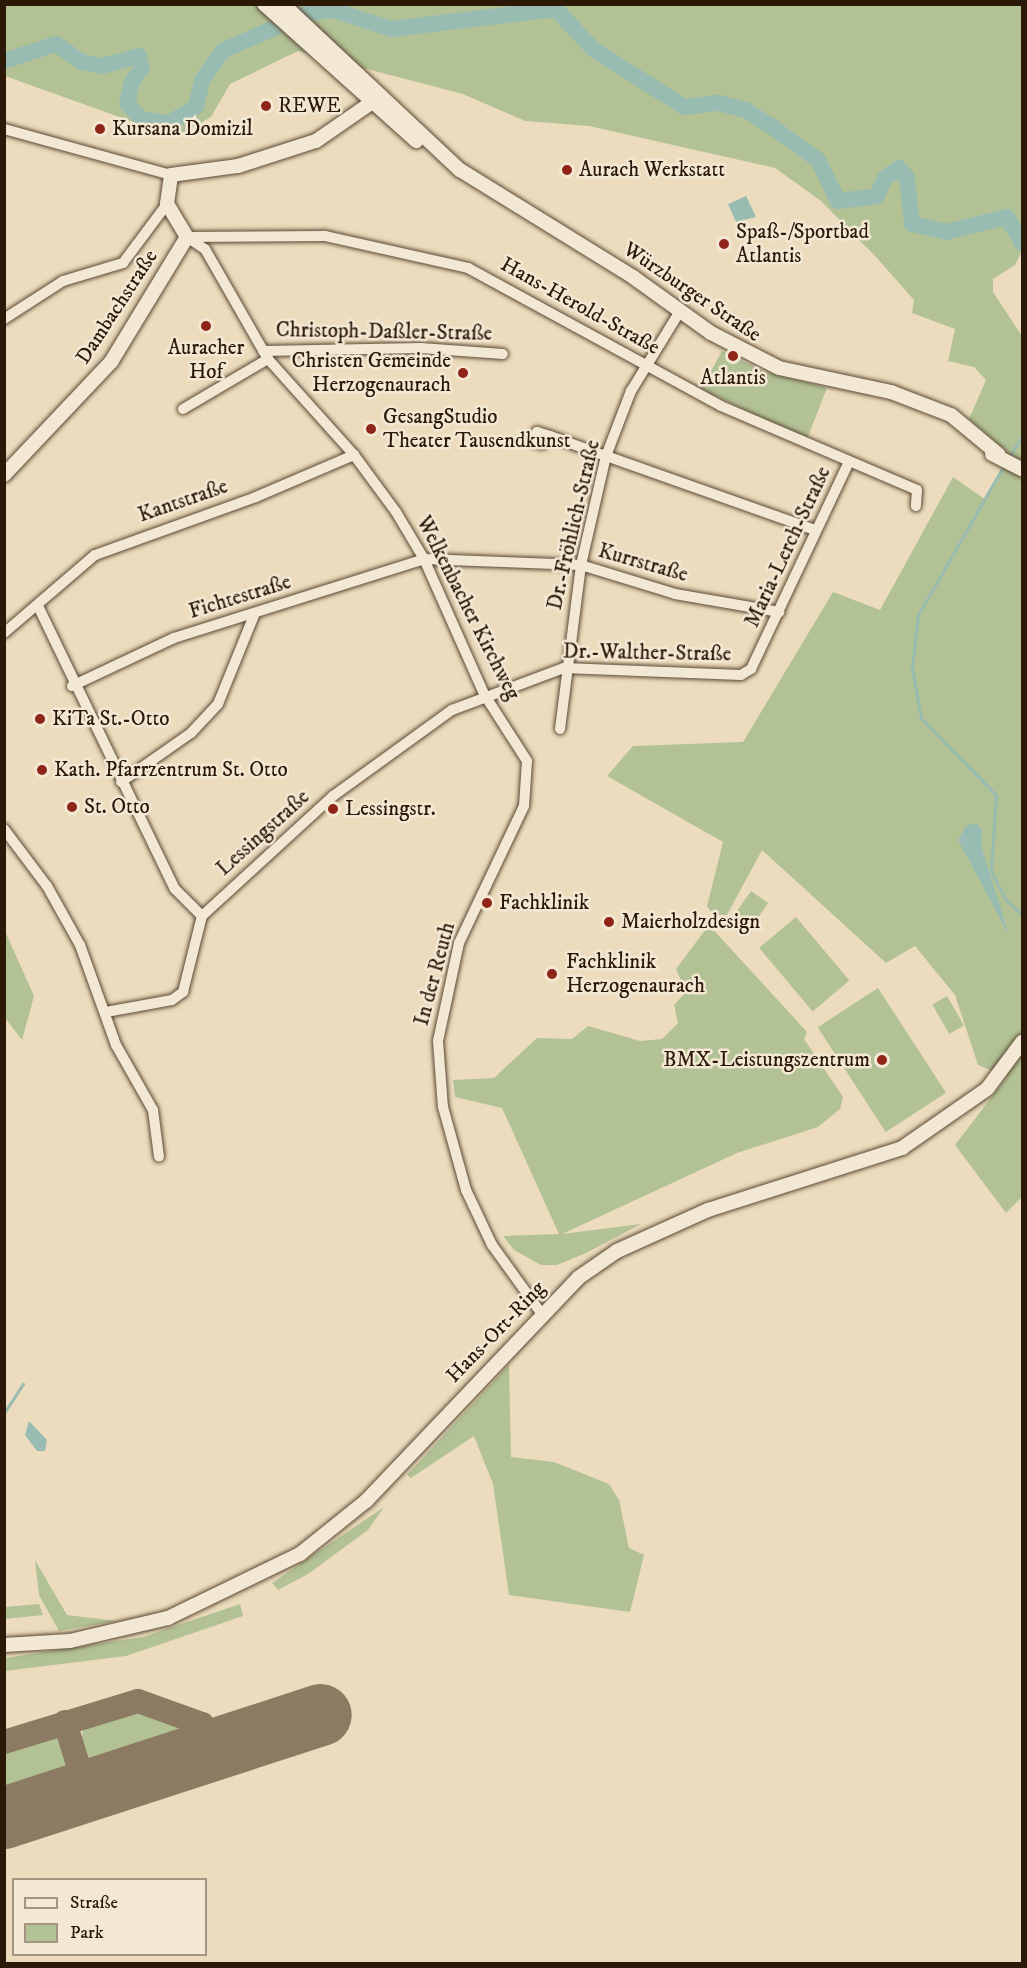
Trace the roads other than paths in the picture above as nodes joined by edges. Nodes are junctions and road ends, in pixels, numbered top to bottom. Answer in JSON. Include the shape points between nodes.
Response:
{"nodes":[{"id":1,"x":264,"y":4,"type":"edge"},
{"id":2,"x":283,"y":4,"type":"edge"},
{"id":3,"x":325,"y":49,"type":"junction"},
{"id":4,"x":376,"y":101,"type":"junction"},
{"id":5,"x":4,"y":129,"type":"edge"},
{"id":6,"x":171,"y":175,"type":"junction"},
{"id":7,"x":167,"y":204,"type":"junction"},
{"id":8,"x":187,"y":237,"type":"junction"},
{"id":9,"x":680,"y":311,"type":"junction"},
{"id":10,"x":4,"y":319,"type":"edge"},
{"id":11,"x":503,"y":354,"type":"dead end"},
{"id":12,"x":266,"y":355,"type":"junction"},
{"id":13,"x":648,"y":365,"type":"junction"},
{"id":14,"x":183,"y":409,"type":"dead end"},
{"id":15,"x":550,"y":436,"type":"dead end"},
{"id":16,"x":354,"y":455,"type":"junction"},
{"id":17,"x":606,"y":456,"type":"junction"},
{"id":18,"x":848,"y":464,"type":"junction"},
{"id":19,"x":1018,"y":466,"type":"edge"},
{"id":20,"x":4,"y":475,"type":"edge"},
{"id":21,"x":916,"y":506,"type":"dead end"},
{"id":22,"x":815,"y":530,"type":"junction"},
{"id":23,"x":424,"y":559,"type":"junction"},
{"id":24,"x":581,"y":565,"type":"junction"},
{"id":25,"x":38,"y":606,"type":"junction"},
{"id":26,"x":779,"y":612,"type":"junction"},
{"id":27,"x":255,"y":613,"type":"junction"},
{"id":28,"x":4,"y":633,"type":"edge"},
{"id":29,"x":564,"y":668,"type":"junction"},
{"id":30,"x":741,"y":675,"type":"joint"},
{"id":31,"x":72,"y":686,"type":"junction"},
{"id":32,"x":484,"y":694,"type":"junction"},
{"id":33,"x":560,"y":729,"type":"dead end"},
{"id":34,"x":530,"y":777,"type":"joint"},
{"id":35,"x":121,"y":782,"type":"junction"},
{"id":36,"x":4,"y":829,"type":"edge"},
{"id":37,"x":202,"y":916,"type":"junction"},
{"id":38,"x":106,"y":1012,"type":"junction"},
{"id":39,"x":1023,"y":1042,"type":"edge"},
{"id":40,"x":159,"y":1157,"type":"dead end"},
{"id":41,"x":541,"y":1313,"type":"junction"},
{"id":42,"x":4,"y":1645,"type":"edge"}],
"edges":[{"from":1,"to":3,"type":"street"},
{"from":2,"to":3,"type":"street"},
{"from":3,"to":4,"type":"street","name":"Würzburger Straße"},
{"from":4,"to":6,"type":"street","via":[[341,128],[292,150],[216,171]]},
{"from":4,"to":9,"type":"street","name":"Würzburger Straße","via":[[444,157]]},
{"from":5,"to":6,"type":"street"},
{"from":6,"to":7,"type":"street"},
{"from":7,"to":8,"type":"street","name":"Welkenbacher Kirchweg"},
{"from":7,"to":10,"type":"street","via":[[123,263],[63,281]]},
{"from":8,"to":12,"type":"street","name":"Welkenbacher Kirchweg","via":[[205,249]]},
{"from":8,"to":13,"type":"street","name":"Hans-Herold-Straße","via":[[324,236],[468,268]]},
{"from":8,"to":20,"type":"street","name":"Dambachstraße","via":[[111,362]]},
{"from":9,"to":13,"type":"street","name":"Dr.-Fröhlich-Straße"},
{"from":9,"to":19,"type":"street","name":"Würzburger Straße","via":[[765,363],[891,392],[938,413]]},
{"from":11,"to":12,"type":"street","name":"Christoph-Daßler-Straße","via":[[421,348]]},
{"from":12,"to":14,"type":"street"},
{"from":12,"to":16,"type":"street","name":"Welkenbacher Kirchweg"},
{"from":13,"to":17,"type":"street","name":"Dr.-Fröhlich-Straße"},
{"from":13,"to":18,"type":"street","name":"Hans-Herold-Straße","via":[[721,406]]},
{"from":15,"to":17,"type":"street"},
{"from":16,"to":23,"type":"street","name":"Welkenbacher Kirchweg"},
{"from":16,"to":25,"type":"street","name":"Kantstraße","via":[[256,497],[94,555]]},
{"from":17,"to":22,"type":"street"},
{"from":17,"to":24,"type":"street","name":"Dr.-Fröhlich-Straße"},
{"from":18,"to":21,"type":"street","name":"Hans-Herold-Straße","via":[[917,490]]},
{"from":18,"to":22,"type":"street","name":"Maria-Lerch-Straße"},
{"from":22,"to":26,"type":"street","name":"Maria-Lerch-Straße"},
{"from":23,"to":24,"type":"street","name":"Kurrstraße"},
{"from":23,"to":27,"type":"street","name":"Fichtestraße"},
{"from":23,"to":32,"type":"street","name":"Welkenbacher Kirchweg"},
{"from":24,"to":26,"type":"street","name":"Kurrstraße","via":[[675,594]]},
{"from":24,"to":29,"type":"street","name":"Dr.-Fröhlich-Straße"},
{"from":25,"to":28,"type":"street","name":"Kantstraße"},
{"from":25,"to":31,"type":"street"},
{"from":26,"to":30,"type":"street","name":"Maria-Lerch-Straße","via":[[757,659]]},
{"from":27,"to":31,"type":"street","name":"Fichtestraße","via":[[174,638]]},
{"from":27,"to":35,"type":"street","via":[[218,704],[191,733]]},
{"from":29,"to":30,"type":"street","name":"Dr.-Walther-Straße"},
{"from":29,"to":32,"type":"street","name":"Dr.-Walther-Straße"},
{"from":29,"to":33,"type":"street","name":"Dr.-Fröhlich-Straße"},
{"from":31,"to":35,"type":"street"},
{"from":32,"to":34,"type":"street","name":"Welkenbacher Kirchweg","via":[[527,761]]},
{"from":32,"to":37,"type":"street","name":"Lessingstraße","via":[[375,762]]},
{"from":34,"to":41,"type":"street","name":"In der Reuth","via":[[525,806],[459,943],[438,1041],[443,1107],[466,1190],[492,1245]]},
{"from":35,"to":37,"type":"street","via":[[175,889]]},
{"from":36,"to":38,"type":"street","via":[[47,886],[80,945]]},
{"from":37,"to":38,"type":"street","via":[[183,992],[172,1000]]},
{"from":38,"to":40,"type":"street","via":[[116,1045],[153,1110]]},
{"from":39,"to":41,"type":"street","name":"Hans-Ort-Ring","via":[[987,1089],[921,1138],[862,1164],[659,1230],[579,1278]]},
{"from":41,"to":42,"type":"street","name":"Hans-Ort-Ring","via":[[366,1501],[300,1554],[262,1576],[168,1618],[121,1631]]}]}
